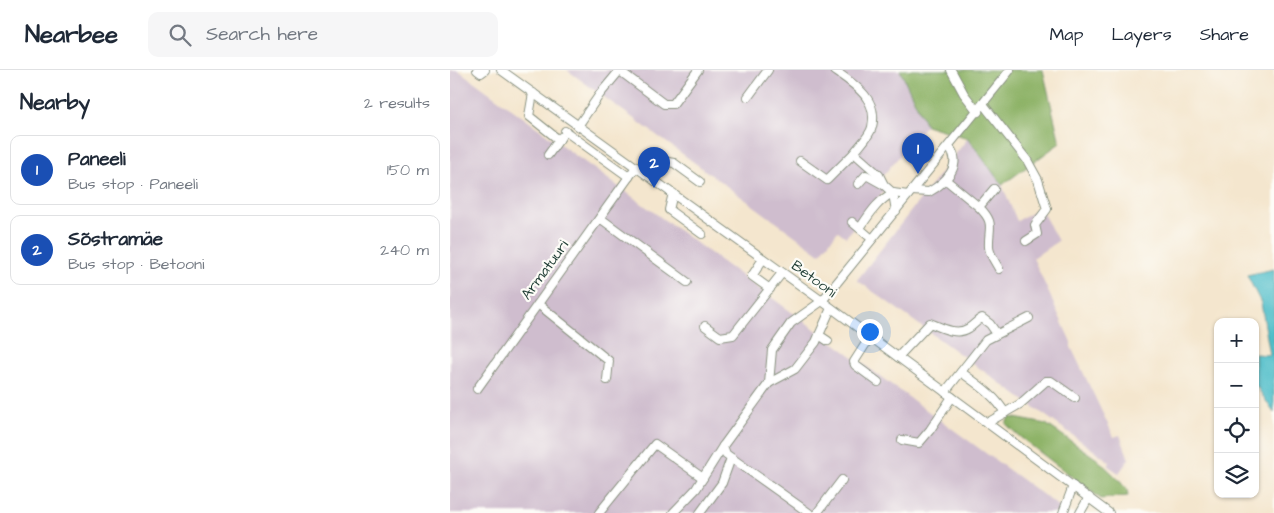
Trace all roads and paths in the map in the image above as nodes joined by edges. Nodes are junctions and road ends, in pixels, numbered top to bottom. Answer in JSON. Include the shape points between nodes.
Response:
{"nodes":[{"id":1,"x":477,"y":70,"type":"edge"},
{"id":2,"x":485,"y":70,"type":"edge"},
{"id":3,"x":501,"y":70,"type":"edge"},
{"id":4,"x":620,"y":70,"type":"edge"},
{"id":5,"x":698,"y":70,"type":"edge"},
{"id":6,"x":768,"y":70,"type":"edge"},
{"id":7,"x":834,"y":70,"type":"edge"},
{"id":8,"x":951,"y":70,"type":"edge"},
{"id":9,"x":1010,"y":70,"type":"edge"},
{"id":10,"x":533,"y":93,"type":"junction"},
{"id":11,"x":748,"y":97,"type":"dead end"},
{"id":12,"x":983,"y":104,"type":"junction"},
{"id":13,"x":978,"y":112,"type":"junction"},
{"id":14,"x":575,"y":123,"type":"junction"},
{"id":15,"x":565,"y":131,"type":"junction"},
{"id":16,"x":559,"y":140,"type":"junction"},
{"id":17,"x":948,"y":147,"type":"junction"},
{"id":18,"x":854,"y":153,"type":"junction"},
{"id":19,"x":548,"y":155,"type":"dead end"},
{"id":20,"x":800,"y":161,"type":"dead end"},
{"id":21,"x":636,"y":167,"type":"junction"},
{"id":22,"x":629,"y":177,"type":"junction"},
{"id":23,"x":653,"y":179,"type":"junction"},
{"id":24,"x":946,"y":180,"type":"junction"},
{"id":25,"x":700,"y":182,"type":"dead end"},
{"id":26,"x":858,"y":184,"type":"dead end"},
{"id":27,"x":884,"y":185,"type":"junction"},
{"id":28,"x":994,"y":190,"type":"dead end"},
{"id":29,"x":673,"y":193,"type":"junction"},
{"id":30,"x":893,"y":193,"type":"junction"},
{"id":31,"x":910,"y":193,"type":"junction"},
{"id":32,"x":979,"y":207,"type":"junction"},
{"id":33,"x":896,"y":211,"type":"junction"},
{"id":34,"x":600,"y":218,"type":"junction"},
{"id":35,"x":852,"y":222,"type":"dead end"},
{"id":36,"x":860,"y":228,"type":"junction"},
{"id":37,"x":702,"y":234,"type":"dead end"},
{"id":38,"x":872,"y":239,"type":"junction"},
{"id":39,"x":1026,"y":241,"type":"dead end"},
{"id":40,"x":763,"y":259,"type":"junction"},
{"id":41,"x":999,"y":269,"type":"dead end"},
{"id":42,"x":782,"y":273,"type":"junction"},
{"id":43,"x":687,"y":282,"type":"dead end"},
{"id":44,"x":770,"y":289,"type":"junction"},
{"id":45,"x":822,"y":301,"type":"junction"},
{"id":46,"x":538,"y":304,"type":"junction"},
{"id":47,"x":831,"y":308,"type":"junction"},
{"id":48,"x":1029,"y":318,"type":"dead end"},
{"id":49,"x":705,"y":326,"type":"dead end"},
{"id":50,"x":997,"y":334,"type":"junction"},
{"id":51,"x":819,"y":335,"type":"junction"},
{"id":52,"x":870,"y":337,"type":"junction"},
{"id":53,"x":828,"y":341,"type":"dead end"},
{"id":54,"x":898,"y":357,"type":"junction"},
{"id":55,"x":961,"y":372,"type":"junction"},
{"id":56,"x":607,"y":380,"type":"dead end"},
{"id":57,"x":878,"y":382,"type":"dead end"},
{"id":58,"x":769,"y":383,"type":"junction"},
{"id":59,"x":477,"y":389,"type":"dead end"},
{"id":60,"x":948,"y":395,"type":"junction"},
{"id":61,"x":1075,"y":398,"type":"dead end"},
{"id":62,"x":1005,"y":413,"type":"junction"},
{"id":63,"x":987,"y":423,"type":"junction"},
{"id":64,"x":902,"y":440,"type":"dead end"},
{"id":65,"x":723,"y":446,"type":"junction"},
{"id":66,"x":731,"y":458,"type":"junction"},
{"id":67,"x":703,"y":478,"type":"junction"},
{"id":68,"x":842,"y":480,"type":"dead end"},
{"id":69,"x":1073,"y":486,"type":"junction"},
{"id":70,"x":1089,"y":497,"type":"junction"},
{"id":71,"x":599,"y":513,"type":"edge"},
{"id":72,"x":673,"y":513,"type":"edge"},
{"id":73,"x":700,"y":513,"type":"edge"},
{"id":74,"x":809,"y":513,"type":"edge"},
{"id":75,"x":817,"y":513,"type":"edge"},
{"id":76,"x":1063,"y":513,"type":"edge"},
{"id":77,"x":1080,"y":513,"type":"edge"},
{"id":78,"x":1109,"y":513,"type":"edge"}],
"edges":[{"from":1,"to":2,"type":"street","via":[[481,73]]},
{"from":3,"to":10,"type":"street","name":"Betooni"},
{"from":4,"to":5,"type":"street","via":[[664,104],[673,104]]},
{"from":4,"to":14,"type":"street"},
{"from":6,"to":11,"type":"street"},
{"from":7,"to":18,"type":"street","via":[[869,99],[872,128]]},
{"from":8,"to":13,"type":"street"},
{"from":9,"to":12,"type":"street"},
{"from":10,"to":14,"type":"street","name":"Betooni"},
{"from":10,"to":16,"type":"street","via":[[529,116]]},
{"from":12,"to":13,"type":"street"},
{"from":12,"to":39,"type":"street","via":[[1038,180],[1047,209],[1035,225],[1037,234]]},
{"from":13,"to":17,"type":"street"},
{"from":14,"to":15,"type":"street"},
{"from":14,"to":21,"type":"street","name":"Betooni"},
{"from":15,"to":16,"type":"street"},
{"from":15,"to":22,"type":"street"},
{"from":16,"to":19,"type":"street"},
{"from":17,"to":24,"type":"street","via":[[955,159]]},
{"from":17,"to":31,"type":"street"},
{"from":18,"to":20,"type":"street","via":[[827,180]]},
{"from":18,"to":27,"type":"street","via":[[879,175]]},
{"from":21,"to":22,"type":"street","name":"Armatuuri"},
{"from":21,"to":23,"type":"street","name":"Betooni"},
{"from":22,"to":34,"type":"street","name":"Armatuuri"},
{"from":23,"to":25,"type":"street","via":[[668,162]]},
{"from":23,"to":29,"type":"street","name":"Betooni"},
{"from":24,"to":31,"type":"street","via":[[929,192]]},
{"from":24,"to":32,"type":"street"},
{"from":26,"to":27,"type":"street","via":[[866,175]]},
{"from":27,"to":30,"type":"street"},
{"from":28,"to":32,"type":"street"},
{"from":29,"to":37,"type":"street","via":[[669,210]]},
{"from":29,"to":40,"type":"street","name":"Betooni"},
{"from":30,"to":31,"type":"street"},
{"from":30,"to":33,"type":"street"},
{"from":30,"to":36,"type":"street","via":[[879,203]]},
{"from":31,"to":33,"type":"street"},
{"from":32,"to":41,"type":"street","via":[[988,215],[989,249]]},
{"from":33,"to":38,"type":"street"},
{"from":34,"to":43,"type":"street"},
{"from":34,"to":46,"type":"street","name":"Armatuuri"},
{"from":35,"to":36,"type":"street"},
{"from":36,"to":38,"type":"street"},
{"from":38,"to":45,"type":"street"},
{"from":40,"to":42,"type":"street","name":"Betooni"},
{"from":40,"to":44,"type":"street","via":[[752,276]]},
{"from":42,"to":44,"type":"street"},
{"from":42,"to":45,"type":"street","name":"Betooni"},
{"from":44,"to":49,"type":"street","via":[[733,335],[720,337]]},
{"from":45,"to":47,"type":"street","name":"Betooni"},
{"from":45,"to":58,"type":"street","via":[[791,323],[772,350]]},
{"from":46,"to":56,"type":"street","via":[[609,361]]},
{"from":46,"to":59,"type":"street","name":"Armatuuri"},
{"from":47,"to":51,"type":"street"},
{"from":47,"to":52,"type":"street","name":"Betooni"},
{"from":48,"to":50,"type":"street"},
{"from":50,"to":54,"type":"street","via":[[982,318],[959,332],[930,323]]},
{"from":50,"to":55,"type":"street","via":[[986,340]]},
{"from":51,"to":53,"type":"street"},
{"from":51,"to":58,"type":"street","via":[[795,369]]},
{"from":52,"to":54,"type":"street","name":"Betooni"},
{"from":52,"to":57,"type":"street","via":[[854,362]]},
{"from":54,"to":60,"type":"street","name":"Betooni"},
{"from":55,"to":60,"type":"street"},
{"from":55,"to":62,"type":"street","via":[[990,395]]},
{"from":58,"to":65,"type":"street"},
{"from":60,"to":63,"type":"street","name":"Betooni"},
{"from":60,"to":64,"type":"street","via":[[930,430],[919,443]]},
{"from":61,"to":62,"type":"street","via":[[1051,380],[1046,381]]},
{"from":62,"to":63,"type":"street"},
{"from":63,"to":69,"type":"street","name":"Betooni"},
{"from":65,"to":66,"type":"street"},
{"from":65,"to":67,"type":"street"},
{"from":66,"to":73,"type":"street","via":[[722,483]]},
{"from":66,"to":74,"type":"street"},
{"from":67,"to":71,"type":"street","via":[[655,444]]},
{"from":67,"to":72,"type":"street"},
{"from":68,"to":75,"type":"street"},
{"from":69,"to":70,"type":"street","name":"Betooni"},
{"from":69,"to":76,"type":"street"},
{"from":70,"to":77,"type":"street"},
{"from":70,"to":78,"type":"street","name":"Betooni"}]}
